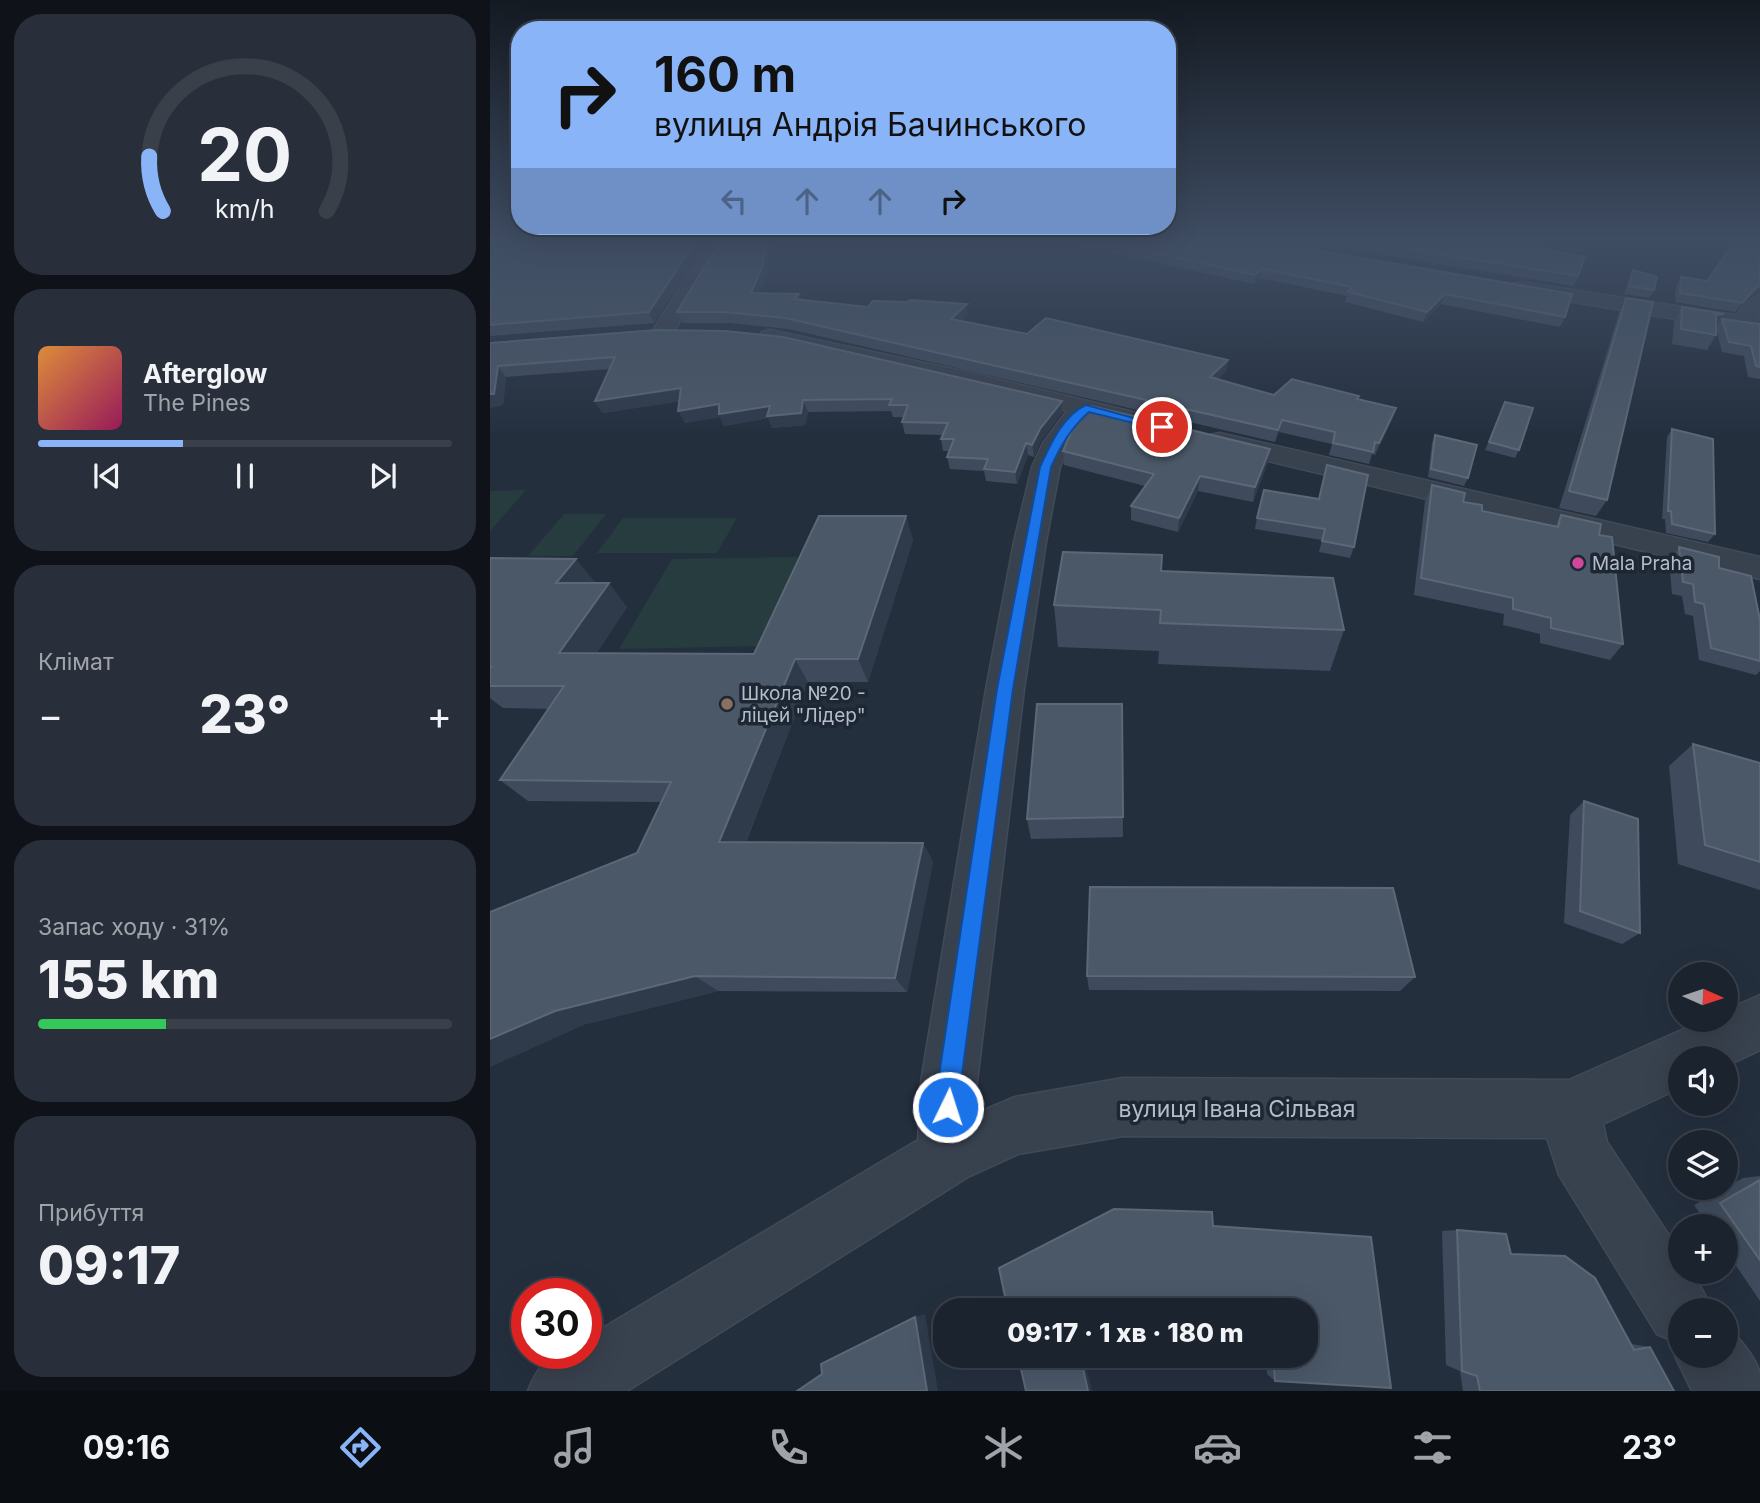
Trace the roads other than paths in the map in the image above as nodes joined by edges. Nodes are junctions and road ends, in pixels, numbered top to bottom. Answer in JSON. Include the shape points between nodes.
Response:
{"nodes":[{"id":1,"x":671,"y":307,"type":"edge"},
{"id":2,"x":1639,"y":307,"type":"edge"},
{"id":3,"x":1758,"y":307,"type":"edge"},
{"id":4,"x":1751,"y":325,"type":"edge"},
{"id":5,"x":695,"y":332,"type":"edge"},
{"id":6,"x":740,"y":334,"type":"edge"},
{"id":7,"x":1086,"y":408,"type":"junction"},
{"id":8,"x":1167,"y":428,"type":"edge"},
{"id":9,"x":1194,"y":435,"type":"edge"},
{"id":10,"x":1760,"y":568,"type":"edge"},
{"id":11,"x":1760,"y":1023,"type":"edge"},
{"id":12,"x":1709,"y":1046,"type":"edge"},
{"id":13,"x":1668,"y":1065,"type":"edge"},
{"id":14,"x":1571,"y":1109,"type":"junction"},
{"id":15,"x":947,"y":1156,"type":"junction"},
{"id":16,"x":1672,"y":1298,"type":"edge"},
{"id":17,"x":1717,"y":1368,"type":"edge"},
{"id":18,"x":563,"y":1391,"type":"edge"},
{"id":19,"x":1732,"y":1391,"type":"edge"}],
"edges":[{"from":1,"to":5,"type":"street","via":[[651,333]]},
{"from":2,"to":4,"type":"street"},
{"from":3,"to":4,"type":"street"},
{"from":6,"to":7,"type":"street","via":[[832,348]]},
{"from":7,"to":8,"type":"street"},
{"from":7,"to":15,"type":"street","via":[[1071,422],[1046,467],[1030,542],[949,1082]]},
{"from":9,"to":10,"type":"street"},
{"from":11,"to":12,"type":"street","name":"вулиця Івана Сільвая"},
{"from":13,"to":14,"type":"street","name":"вулиця Івана Сільвая"},
{"from":14,"to":15,"type":"street","name":"вулиця Івана Сільвая","via":[[1123,1107],[1015,1126]]},
{"from":14,"to":16,"type":"street","via":[[1580,1154]]},
{"from":15,"to":18,"type":"street","name":"вулиця Івана Сільвая"},
{"from":17,"to":19,"type":"street"}]}
